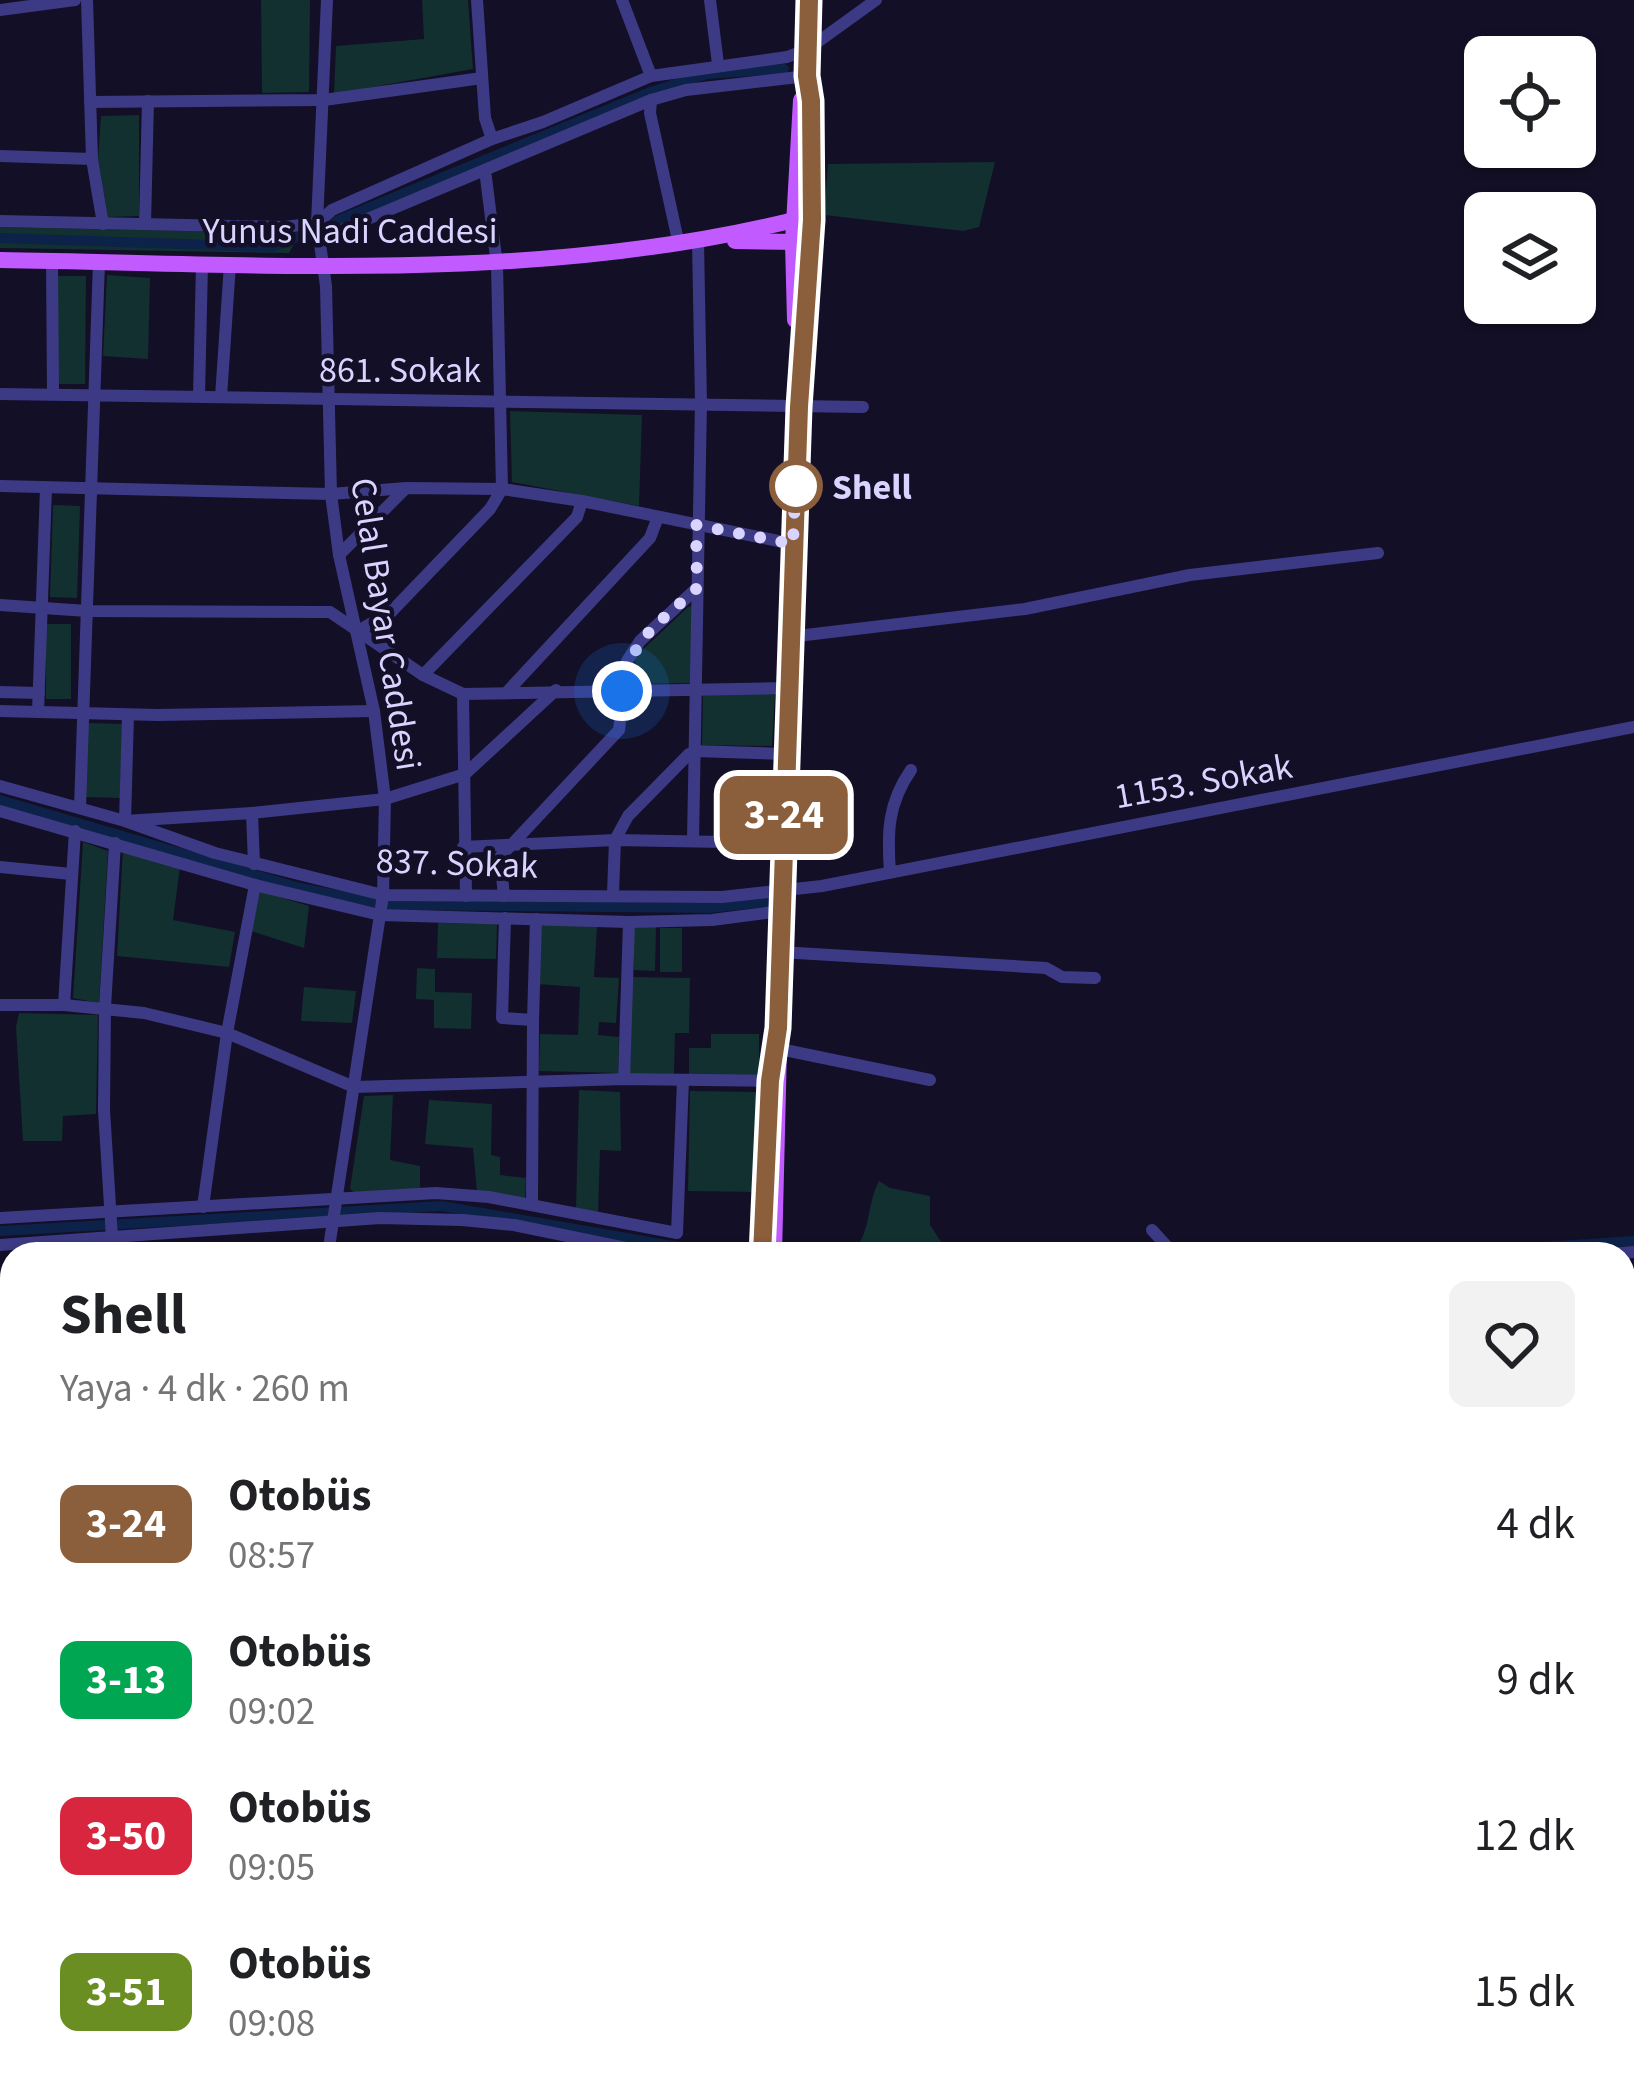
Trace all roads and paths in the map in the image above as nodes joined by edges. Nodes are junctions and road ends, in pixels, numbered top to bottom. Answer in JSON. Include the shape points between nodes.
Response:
{"nodes":[{"id":1,"x":75,"y":0,"type":"edge"},
{"id":2,"x":87,"y":0,"type":"edge"},
{"id":3,"x":327,"y":0,"type":"edge"},
{"id":4,"x":477,"y":0,"type":"edge"},
{"id":5,"x":622,"y":0,"type":"edge"},
{"id":6,"x":710,"y":0,"type":"edge"},
{"id":7,"x":809,"y":0,"type":"edge"},
{"id":8,"x":876,"y":0,"type":"edge"},
{"id":9,"x":0,"y":10,"type":"edge"},
{"id":10,"x":808,"y":49,"type":"junction"},
{"id":11,"x":718,"y":64,"type":"junction"},
{"id":12,"x":651,"y":76,"type":"junction"},
{"id":13,"x":807,"y":76,"type":"junction"},
{"id":14,"x":482,"y":78,"type":"junction"},
{"id":15,"x":324,"y":100,"type":"junction"},
{"id":16,"x":651,"y":100,"type":"junction"},
{"id":17,"x":148,"y":101,"type":"junction"},
{"id":18,"x":90,"y":102,"type":"junction"},
{"id":19,"x":492,"y":139,"type":"junction"},
{"id":20,"x":0,"y":156,"type":"edge"},
{"id":21,"x":92,"y":159,"type":"junction"},
{"id":22,"x":484,"y":170,"type":"junction"},
{"id":23,"x":796,"y":190,"type":"junction"},
{"id":24,"x":803,"y":220,"type":"junction"},
{"id":25,"x":0,"y":221,"type":"edge"},
{"id":26,"x":103,"y":224,"type":"junction"},
{"id":27,"x":146,"y":224,"type":"junction"},
{"id":28,"x":319,"y":231,"type":"junction"},
{"id":29,"x":765,"y":234,"type":"junction"},
{"id":30,"x":698,"y":242,"type":"junction"},
{"id":31,"x":802,"y":242,"type":"junction"},
{"id":32,"x":679,"y":245,"type":"junction"},
{"id":33,"x":0,"y":260,"type":"edge"},
{"id":34,"x":52,"y":261,"type":"junction"},
{"id":35,"x":99,"y":262,"type":"junction"},
{"id":36,"x":202,"y":264,"type":"junction"},
{"id":37,"x":230,"y":264,"type":"junction"},
{"id":38,"x":497,"y":265,"type":"junction"},
{"id":39,"x":323,"y":266,"type":"junction"},
{"id":40,"x":794,"y":276,"type":"junction"},
{"id":41,"x":96,"y":393,"type":"junction"},
{"id":42,"x":0,"y":394,"type":"edge"},
{"id":43,"x":53,"y":394,"type":"junction"},
{"id":44,"x":199,"y":396,"type":"junction"},
{"id":45,"x":220,"y":397,"type":"junction"},
{"id":46,"x":329,"y":399,"type":"junction"},
{"id":47,"x":503,"y":399,"type":"junction"},
{"id":48,"x":701,"y":403,"type":"junction"},
{"id":49,"x":862,"y":406,"type":"dead end"},
{"id":50,"x":799,"y":407,"type":"junction"},
{"id":51,"x":0,"y":486,"type":"edge"},
{"id":52,"x":46,"y":488,"type":"junction"},
{"id":53,"x":406,"y":488,"type":"junction"},
{"id":54,"x":91,"y":490,"type":"junction"},
{"id":55,"x":502,"y":490,"type":"junction"},
{"id":56,"x":331,"y":494,"type":"junction"},
{"id":57,"x":582,"y":501,"type":"junction"},
{"id":58,"x":658,"y":517,"type":"junction"},
{"id":59,"x":696,"y":525,"type":"junction"},
{"id":60,"x":793,"y":544,"type":"junction"},
{"id":61,"x":1378,"y":553,"type":"dead end"},
{"id":62,"x":339,"y":555,"type":"junction"},
{"id":63,"x":697,"y":588,"type":"junction"},
{"id":64,"x":0,"y":605,"type":"edge"},
{"id":65,"x":43,"y":608,"type":"junction"},
{"id":66,"x":87,"y":610,"type":"junction"},
{"id":67,"x":358,"y":631,"type":"junction"},
{"id":68,"x":789,"y":637,"type":"junction"},
{"id":69,"x":423,"y":675,"type":"junction"},
{"id":70,"x":696,"y":688,"type":"junction"},
{"id":71,"x":788,"y":688,"type":"junction"},
{"id":72,"x":557,"y":689,"type":"junction"},
{"id":73,"x":622,"y":691,"type":"junction"},
{"id":74,"x":0,"y":692,"type":"edge"},
{"id":75,"x":39,"y":693,"type":"junction"},
{"id":76,"x":506,"y":693,"type":"junction"},
{"id":77,"x":463,"y":694,"type":"junction"},
{"id":78,"x":0,"y":711,"type":"edge"},
{"id":79,"x":374,"y":711,"type":"junction"},
{"id":80,"x":38,"y":712,"type":"junction"},
{"id":81,"x":82,"y":715,"type":"junction"},
{"id":82,"x":128,"y":715,"type":"junction"},
{"id":83,"x":1634,"y":727,"type":"edge"},
{"id":84,"x":695,"y":751,"type":"junction"},
{"id":85,"x":785,"y":754,"type":"junction"},
{"id":86,"x":911,"y":770,"type":"dead end"},
{"id":87,"x":465,"y":774,"type":"junction"},
{"id":88,"x":0,"y":786,"type":"edge"},
{"id":89,"x":385,"y":800,"type":"junction"},
{"id":90,"x":80,"y":807,"type":"junction"},
{"id":91,"x":0,"y":811,"type":"edge"},
{"id":92,"x":252,"y":814,"type":"junction"},
{"id":93,"x":125,"y":820,"type":"junction"},
{"id":94,"x":75,"y":831,"type":"junction"},
{"id":95,"x":615,"y":840,"type":"junction"},
{"id":96,"x":693,"y":841,"type":"junction"},
{"id":97,"x":115,"y":843,"type":"junction"},
{"id":98,"x":511,"y":844,"type":"junction"},
{"id":99,"x":783,"y":844,"type":"junction"},
{"id":100,"x":463,"y":847,"type":"junction"},
{"id":101,"x":254,"y":864,"type":"junction"},
{"id":102,"x":0,"y":867,"type":"edge"},
{"id":103,"x":890,"y":872,"type":"junction"},
{"id":104,"x":71,"y":874,"type":"junction"},
{"id":105,"x":255,"y":884,"type":"junction"},
{"id":106,"x":782,"y":890,"type":"junction"},
{"id":107,"x":613,"y":894,"type":"junction"},
{"id":108,"x":383,"y":895,"type":"junction"},
{"id":109,"x":466,"y":896,"type":"junction"},
{"id":110,"x":504,"y":896,"type":"junction"},
{"id":111,"x":781,"y":911,"type":"junction"},
{"id":112,"x":380,"y":915,"type":"junction"},
{"id":113,"x":505,"y":918,"type":"junction"},
{"id":114,"x":536,"y":919,"type":"junction"},
{"id":115,"x":629,"y":922,"type":"junction"},
{"id":116,"x":779,"y":952,"type":"junction"},
{"id":117,"x":1095,"y":978,"type":"dead end"},
{"id":118,"x":0,"y":1005,"type":"edge"},
{"id":119,"x":64,"y":1005,"type":"junction"},
{"id":120,"x":105,"y":1007,"type":"junction"},
{"id":121,"x":532,"y":1020,"type":"junction"},
{"id":122,"x":778,"y":1028,"type":"junction"},
{"id":123,"x":227,"y":1033,"type":"junction"},
{"id":124,"x":780,"y":1049,"type":"junction"},
{"id":125,"x":624,"y":1079,"type":"junction"},
{"id":126,"x":682,"y":1080,"type":"junction"},
{"id":127,"x":774,"y":1081,"type":"junction"},
{"id":128,"x":930,"y":1081,"type":"dead end"},
{"id":129,"x":533,"y":1082,"type":"junction"},
{"id":130,"x":354,"y":1087,"type":"junction"},
{"id":131,"x":337,"y":1198,"type":"junction"},
{"id":132,"x":532,"y":1205,"type":"junction"},
{"id":133,"x":203,"y":1207,"type":"junction"},
{"id":134,"x":113,"y":1210,"type":"junction"},
{"id":135,"x":0,"y":1218,"type":"edge"},
{"id":136,"x":333,"y":1222,"type":"junction"},
{"id":137,"x":1152,"y":1230,"type":"dead end"},
{"id":138,"x":113,"y":1235,"type":"junction"},
{"id":139,"x":34,"y":1242,"type":"edge"},
{"id":140,"x":113,"y":1242,"type":"edge"},
{"id":141,"x":330,"y":1242,"type":"edge"},
{"id":142,"x":595,"y":1242,"type":"edge"},
{"id":143,"x":763,"y":1242,"type":"edge"},
{"id":144,"x":774,"y":1242,"type":"edge"},
{"id":145,"x":1163,"y":1242,"type":"edge"}],
"edges":[{"from":1,"to":9,"type":"street"},
{"from":2,"to":18,"type":"street"},
{"from":3,"to":15,"type":"street","name":"Celal Bayar Caddesi"},
{"from":4,"to":14,"type":"street"},
{"from":5,"to":12,"type":"street"},
{"from":6,"to":11,"type":"street"},
{"from":7,"to":10,"type":"main road"},
{"from":8,"to":10,"type":"street"},
{"from":10,"to":11,"type":"street"},
{"from":10,"to":13,"type":"main road"},
{"from":11,"to":12,"type":"street"},
{"from":12,"to":19,"type":"street"},
{"from":13,"to":16,"type":"street"},
{"from":13,"to":23,"type":"main road"},
{"from":13,"to":24,"type":"main road"},
{"from":14,"to":15,"type":"street"},
{"from":14,"to":19,"type":"street"},
{"from":15,"to":17,"type":"street"},
{"from":15,"to":28,"type":"street","name":"Celal Bayar Caddesi"},
{"from":16,"to":22,"type":"street"},
{"from":16,"to":32,"type":"street"},
{"from":17,"to":18,"type":"street"},
{"from":17,"to":27,"type":"street"},
{"from":18,"to":21,"type":"street"},
{"from":19,"to":28,"type":"street","via":[[332,211]]},
{"from":20,"to":21,"type":"street"},
{"from":21,"to":26,"type":"street"},
{"from":22,"to":28,"type":"street"},
{"from":22,"to":38,"type":"street"},
{"from":23,"to":24,"type":"main road"},
{"from":23,"to":29,"type":"main road"},
{"from":24,"to":29,"type":"main road","name":"Yunus Nadi Caddesi"},
{"from":24,"to":31,"type":"main road"},
{"from":25,"to":26,"type":"street"},
{"from":26,"to":27,"type":"street"},
{"from":27,"to":28,"type":"street"},
{"from":28,"to":39,"type":"street","name":"Celal Bayar Caddesi"},
{"from":29,"to":30,"type":"main road","name":"Yunus Nadi Caddesi"},
{"from":29,"to":31,"type":"main road","name":"Yunus Nadi Caddesi"},
{"from":29,"to":40,"type":"main road"},
{"from":30,"to":32,"type":"main road","name":"Yunus Nadi Caddesi"},
{"from":30,"to":48,"type":"street"},
{"from":31,"to":40,"type":"main road"},
{"from":31,"to":50,"type":"main road"},
{"from":32,"to":38,"type":"main road","name":"Yunus Nadi Caddesi"},
{"from":33,"to":34,"type":"main road","name":"Yunus Nadi Caddesi"},
{"from":34,"to":35,"type":"main road","name":"Yunus Nadi Caddesi"},
{"from":34,"to":43,"type":"street"},
{"from":35,"to":36,"type":"main road","name":"Yunus Nadi Caddesi"},
{"from":35,"to":41,"type":"street"},
{"from":36,"to":37,"type":"main road","name":"Yunus Nadi Caddesi"},
{"from":36,"to":44,"type":"street"},
{"from":37,"to":39,"type":"main road","name":"Yunus Nadi Caddesi"},
{"from":37,"to":45,"type":"street"},
{"from":38,"to":39,"type":"main road","name":"Yunus Nadi Caddesi"},
{"from":38,"to":47,"type":"street"},
{"from":39,"to":46,"type":"street","name":"Celal Bayar Caddesi"},
{"from":40,"to":50,"type":"main road"},
{"from":41,"to":43,"type":"street","name":"861. Sokak"},
{"from":41,"to":44,"type":"street","name":"861. Sokak"},
{"from":41,"to":54,"type":"street"},
{"from":42,"to":43,"type":"street","name":"861. Sokak"},
{"from":44,"to":45,"type":"street","name":"861. Sokak"},
{"from":45,"to":46,"type":"street","name":"861. Sokak"},
{"from":46,"to":47,"type":"street","name":"861. Sokak"},
{"from":46,"to":56,"type":"street","name":"Celal Bayar Caddesi"},
{"from":47,"to":48,"type":"street","name":"861. Sokak"},
{"from":47,"to":55,"type":"street"},
{"from":48,"to":50,"type":"street","name":"861. Sokak"},
{"from":48,"to":59,"type":"street"},
{"from":49,"to":50,"type":"street","name":"861. Sokak"},
{"from":50,"to":60,"type":"main road"},
{"from":51,"to":52,"type":"street"},
{"from":52,"to":54,"type":"street"},
{"from":52,"to":65,"type":"street"},
{"from":53,"to":55,"type":"street"},
{"from":53,"to":56,"type":"street"},
{"from":53,"to":62,"type":"street"},
{"from":54,"to":56,"type":"street"},
{"from":54,"to":66,"type":"street"},
{"from":55,"to":57,"type":"street"},
{"from":55,"to":67,"type":"street","via":[[391,612]]},
{"from":56,"to":62,"type":"street","name":"Celal Bayar Caddesi"},
{"from":57,"to":58,"type":"street"},
{"from":57,"to":69,"type":"street","via":[[578,517]]},
{"from":58,"to":59,"type":"street"},
{"from":58,"to":76,"type":"street","via":[[650,538]]},
{"from":59,"to":60,"type":"street"},
{"from":59,"to":63,"type":"street"},
{"from":60,"to":68,"type":"main road"},
{"from":61,"to":68,"type":"street"},
{"from":62,"to":67,"type":"street","name":"Celal Bayar Caddesi"},
{"from":63,"to":70,"type":"street"},
{"from":63,"to":73,"type":"street","via":[[640,640]]},
{"from":64,"to":65,"type":"street"},
{"from":65,"to":66,"type":"street"},
{"from":65,"to":75,"type":"street"},
{"from":66,"to":67,"type":"street","via":[[330,612]]},
{"from":66,"to":81,"type":"street"},
{"from":67,"to":69,"type":"street"},
{"from":67,"to":79,"type":"street","name":"Celal Bayar Caddesi"},
{"from":68,"to":71,"type":"main road"},
{"from":69,"to":77,"type":"street"},
{"from":70,"to":71,"type":"street"},
{"from":70,"to":73,"type":"street"},
{"from":70,"to":84,"type":"street"},
{"from":71,"to":85,"type":"main road"},
{"from":72,"to":73,"type":"street"},
{"from":72,"to":76,"type":"street"},
{"from":72,"to":87,"type":"street"},
{"from":73,"to":98,"type":"street","via":[[619,730]]},
{"from":74,"to":75,"type":"street"},
{"from":75,"to":80,"type":"street"},
{"from":76,"to":77,"type":"street"},
{"from":77,"to":87,"type":"street"},
{"from":78,"to":80,"type":"street"},
{"from":79,"to":82,"type":"street"},
{"from":79,"to":89,"type":"street","name":"Celal Bayar Caddesi"},
{"from":80,"to":81,"type":"street"},
{"from":81,"to":82,"type":"street"},
{"from":81,"to":90,"type":"street"},
{"from":82,"to":93,"type":"street"},
{"from":83,"to":103,"type":"street","name":"1153. Sokak"},
{"from":84,"to":85,"type":"street"},
{"from":84,"to":95,"type":"street","via":[[628,816]]},
{"from":84,"to":96,"type":"street"},
{"from":85,"to":99,"type":"main road"},
{"from":86,"to":103,"type":"street","via":[[890,813]]},
{"from":87,"to":89,"type":"street"},
{"from":87,"to":100,"type":"street"},
{"from":88,"to":90,"type":"street","name":"837. Sokak"},
{"from":89,"to":92,"type":"street"},
{"from":89,"to":108,"type":"street","name":"Celal Bayar Caddesi"},
{"from":90,"to":93,"type":"street","name":"837. Sokak"},
{"from":91,"to":94,"type":"street","name":"837. Sokak"},
{"from":92,"to":93,"type":"street"},
{"from":92,"to":101,"type":"street"},
{"from":93,"to":101,"type":"street","name":"837. Sokak"},
{"from":94,"to":97,"type":"street","name":"837. Sokak"},
{"from":94,"to":104,"type":"street"},
{"from":95,"to":96,"type":"street"},
{"from":95,"to":98,"type":"street"},
{"from":95,"to":107,"type":"street"},
{"from":96,"to":99,"type":"street"},
{"from":97,"to":105,"type":"street","name":"837. Sokak"},
{"from":97,"to":120,"type":"street"},
{"from":98,"to":100,"type":"street"},
{"from":98,"to":110,"type":"street","via":[[500,857]]},
{"from":99,"to":106,"type":"main road"},
{"from":100,"to":109,"type":"street"},
{"from":101,"to":108,"type":"street","name":"837. Sokak"},
{"from":102,"to":104,"type":"street"},
{"from":103,"to":106,"type":"street","name":"1153. Sokak"},
{"from":104,"to":119,"type":"street"},
{"from":105,"to":112,"type":"street","name":"837. Sokak"},
{"from":105,"to":123,"type":"street"},
{"from":106,"to":107,"type":"street","name":"837. Sokak"},
{"from":106,"to":111,"type":"main road"},
{"from":107,"to":110,"type":"street","name":"837. Sokak"},
{"from":108,"to":109,"type":"street","name":"837. Sokak"},
{"from":108,"to":112,"type":"street","name":"Celal Bayar Caddesi"},
{"from":109,"to":110,"type":"street","name":"837. Sokak"},
{"from":111,"to":115,"type":"street","name":"837. Sokak"},
{"from":111,"to":116,"type":"main road"},
{"from":112,"to":113,"type":"street","name":"837. Sokak"},
{"from":112,"to":130,"type":"street","name":"Celal Bayar Caddesi"},
{"from":113,"to":114,"type":"street","name":"837. Sokak"},
{"from":113,"to":121,"type":"street","via":[[502,1018]]},
{"from":114,"to":115,"type":"street","name":"837. Sokak"},
{"from":114,"to":121,"type":"street"},
{"from":115,"to":125,"type":"street"},
{"from":116,"to":117,"type":"street"},
{"from":116,"to":122,"type":"main road"},
{"from":118,"to":119,"type":"street"},
{"from":119,"to":120,"type":"street"},
{"from":120,"to":123,"type":"street"},
{"from":120,"to":134,"type":"street"},
{"from":121,"to":129,"type":"street"},
{"from":122,"to":124,"type":"main road"},
{"from":122,"to":127,"type":"main road"},
{"from":123,"to":130,"type":"street"},
{"from":123,"to":133,"type":"street"},
{"from":124,"to":127,"type":"main road"},
{"from":124,"to":128,"type":"street"},
{"from":125,"to":126,"type":"street"},
{"from":125,"to":129,"type":"street"},
{"from":126,"to":127,"type":"street"},
{"from":126,"to":132,"type":"street","via":[[677,1233]]},
{"from":127,"to":143,"type":"main road"},
{"from":127,"to":144,"type":"main road"},
{"from":129,"to":130,"type":"street"},
{"from":129,"to":132,"type":"street"},
{"from":130,"to":131,"type":"street","name":"Celal Bayar Caddesi"},
{"from":131,"to":132,"type":"street","via":[[466,1194]]},
{"from":131,"to":133,"type":"street"},
{"from":131,"to":136,"type":"street","name":"Celal Bayar Caddesi"},
{"from":133,"to":134,"type":"street"},
{"from":134,"to":135,"type":"street"},
{"from":134,"to":138,"type":"street"},
{"from":136,"to":138,"type":"street"},
{"from":136,"to":141,"type":"street","name":"Celal Bayar Caddesi"},
{"from":136,"to":142,"type":"street","via":[[462,1220]]},
{"from":137,"to":145,"type":"street"},
{"from":138,"to":139,"type":"street"},
{"from":138,"to":140,"type":"street"}]}
